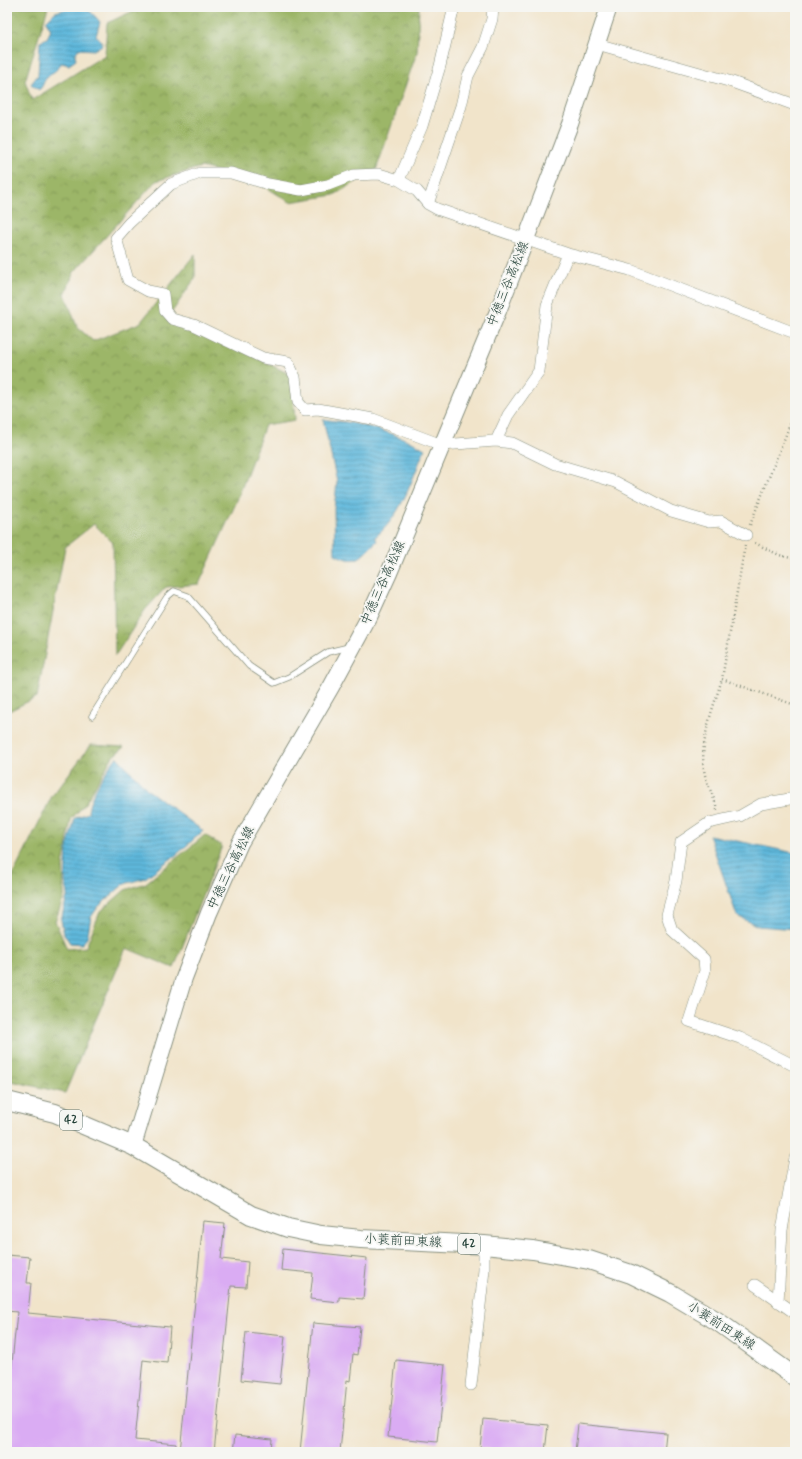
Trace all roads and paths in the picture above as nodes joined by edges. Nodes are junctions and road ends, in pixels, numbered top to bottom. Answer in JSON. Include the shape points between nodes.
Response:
{"nodes":[{"id":1,"x":454,"y":7,"type":"edge"},
{"id":2,"x":493,"y":7,"type":"edge"},
{"id":3,"x":609,"y":7,"type":"edge"},
{"id":4,"x":597,"y":44,"type":"junction"},
{"id":5,"x":795,"y":105,"type":"edge"},
{"id":6,"x":399,"y":180,"type":"junction"},
{"id":7,"x":428,"y":204,"type":"junction"},
{"id":8,"x":526,"y":239,"type":"junction"},
{"id":9,"x":568,"y":254,"type":"junction"},
{"id":10,"x":795,"y":333,"type":"edge"},
{"id":11,"x":795,"y":412,"type":"edge"},
{"id":12,"x":496,"y":441,"type":"junction"},
{"id":13,"x":442,"y":445,"type":"junction"},
{"id":14,"x":746,"y":536,"type":"junction"},
{"id":15,"x":795,"y":559,"type":"edge"},
{"id":16,"x":353,"y":646,"type":"junction"},
{"id":17,"x":722,"y":679,"type":"junction"},
{"id":18,"x":795,"y":705,"type":"edge"},
{"id":19,"x":92,"y":716,"type":"dead end"},
{"id":20,"x":795,"y":798,"type":"edge"},
{"id":21,"x":719,"y":821,"type":"junction"},
{"id":22,"x":795,"y":1066,"type":"edge"},
{"id":23,"x":7,"y":1101,"type":"edge"},
{"id":24,"x":133,"y":1146,"type":"junction"},
{"id":25,"x":795,"y":1158,"type":"edge"},
{"id":26,"x":484,"y":1245,"type":"junction"},
{"id":27,"x":755,"y":1284,"type":"dead end"},
{"id":28,"x":778,"y":1302,"type":"junction"},
{"id":29,"x":795,"y":1313,"type":"edge"},
{"id":30,"x":795,"y":1377,"type":"edge"},
{"id":31,"x":471,"y":1385,"type":"dead end"}],
"edges":[{"from":1,"to":6,"type":"street","via":[[422,126]]},
{"from":2,"to":7,"type":"street","via":[[483,47],[468,76],[461,106]]},
{"from":3,"to":4,"type":"main road","name":"中徳三谷高松線"},
{"from":4,"to":5,"type":"street","via":[[732,82]]},
{"from":4,"to":8,"type":"main road","name":"中徳三谷高松線"},
{"from":6,"to":7,"type":"street","via":[[417,191]]},
{"from":6,"to":13,"type":"street","via":[[379,174],[354,175],[328,185],[301,190],[231,173],[200,172],[170,184],[116,238],[128,280],[148,291],[163,294],[165,311],[172,319],[194,325],[263,358],[288,362],[295,377],[298,402],[305,410],[318,409],[373,418]]},
{"from":7,"to":8,"type":"street"},
{"from":8,"to":9,"type":"street"},
{"from":8,"to":13,"type":"main road","name":"中徳三谷高松線"},
{"from":9,"to":10,"type":"street","via":[[636,272]]},
{"from":9,"to":12,"type":"street","via":[[548,305],[539,371],[508,415]]},
{"from":11,"to":14,"type":"path"},
{"from":12,"to":13,"type":"street"},
{"from":12,"to":14,"type":"street","via":[[512,443],[556,464],[616,482],[671,511],[709,522],[721,521]]},
{"from":13,"to":16,"type":"main road","name":"中徳三谷高松線","via":[[386,579]]},
{"from":14,"to":15,"type":"path","via":[[778,555]]},
{"from":14,"to":17,"type":"path"},
{"from":16,"to":19,"type":"lane","via":[[328,652],[289,677],[274,683],[249,666],[188,596],[174,591],[167,597]]},
{"from":16,"to":24,"type":"main road","name":"中徳三谷高松線","via":[[240,844],[209,914],[184,978]]},
{"from":17,"to":18,"type":"path"},
{"from":17,"to":21,"type":"path","via":[[708,727],[704,753],[705,774]]},
{"from":20,"to":21,"type":"street","via":[[760,804],[740,816]]},
{"from":21,"to":22,"type":"street","via":[[709,823],[681,842],[676,881],[667,915],[672,930],[704,959],[705,971],[689,1021],[740,1038]]},
{"from":23,"to":24,"type":"main road","name":"小蓑前田東線","number":"42","via":[[55,1113]]},
{"from":24,"to":26,"type":"main road","name":"小蓑前田東線","number":"42","via":[[251,1214],[288,1228],[321,1235],[361,1239]]},
{"from":25,"to":28,"type":"street","via":[[782,1230]]},
{"from":26,"to":30,"type":"main road","name":"小蓑前田東線","number":"42","via":[[589,1260],[631,1274],[670,1293],[717,1321]]},
{"from":26,"to":31,"type":"street","via":[[484,1270]]},
{"from":27,"to":28,"type":"street"},
{"from":28,"to":29,"type":"street"}]}
